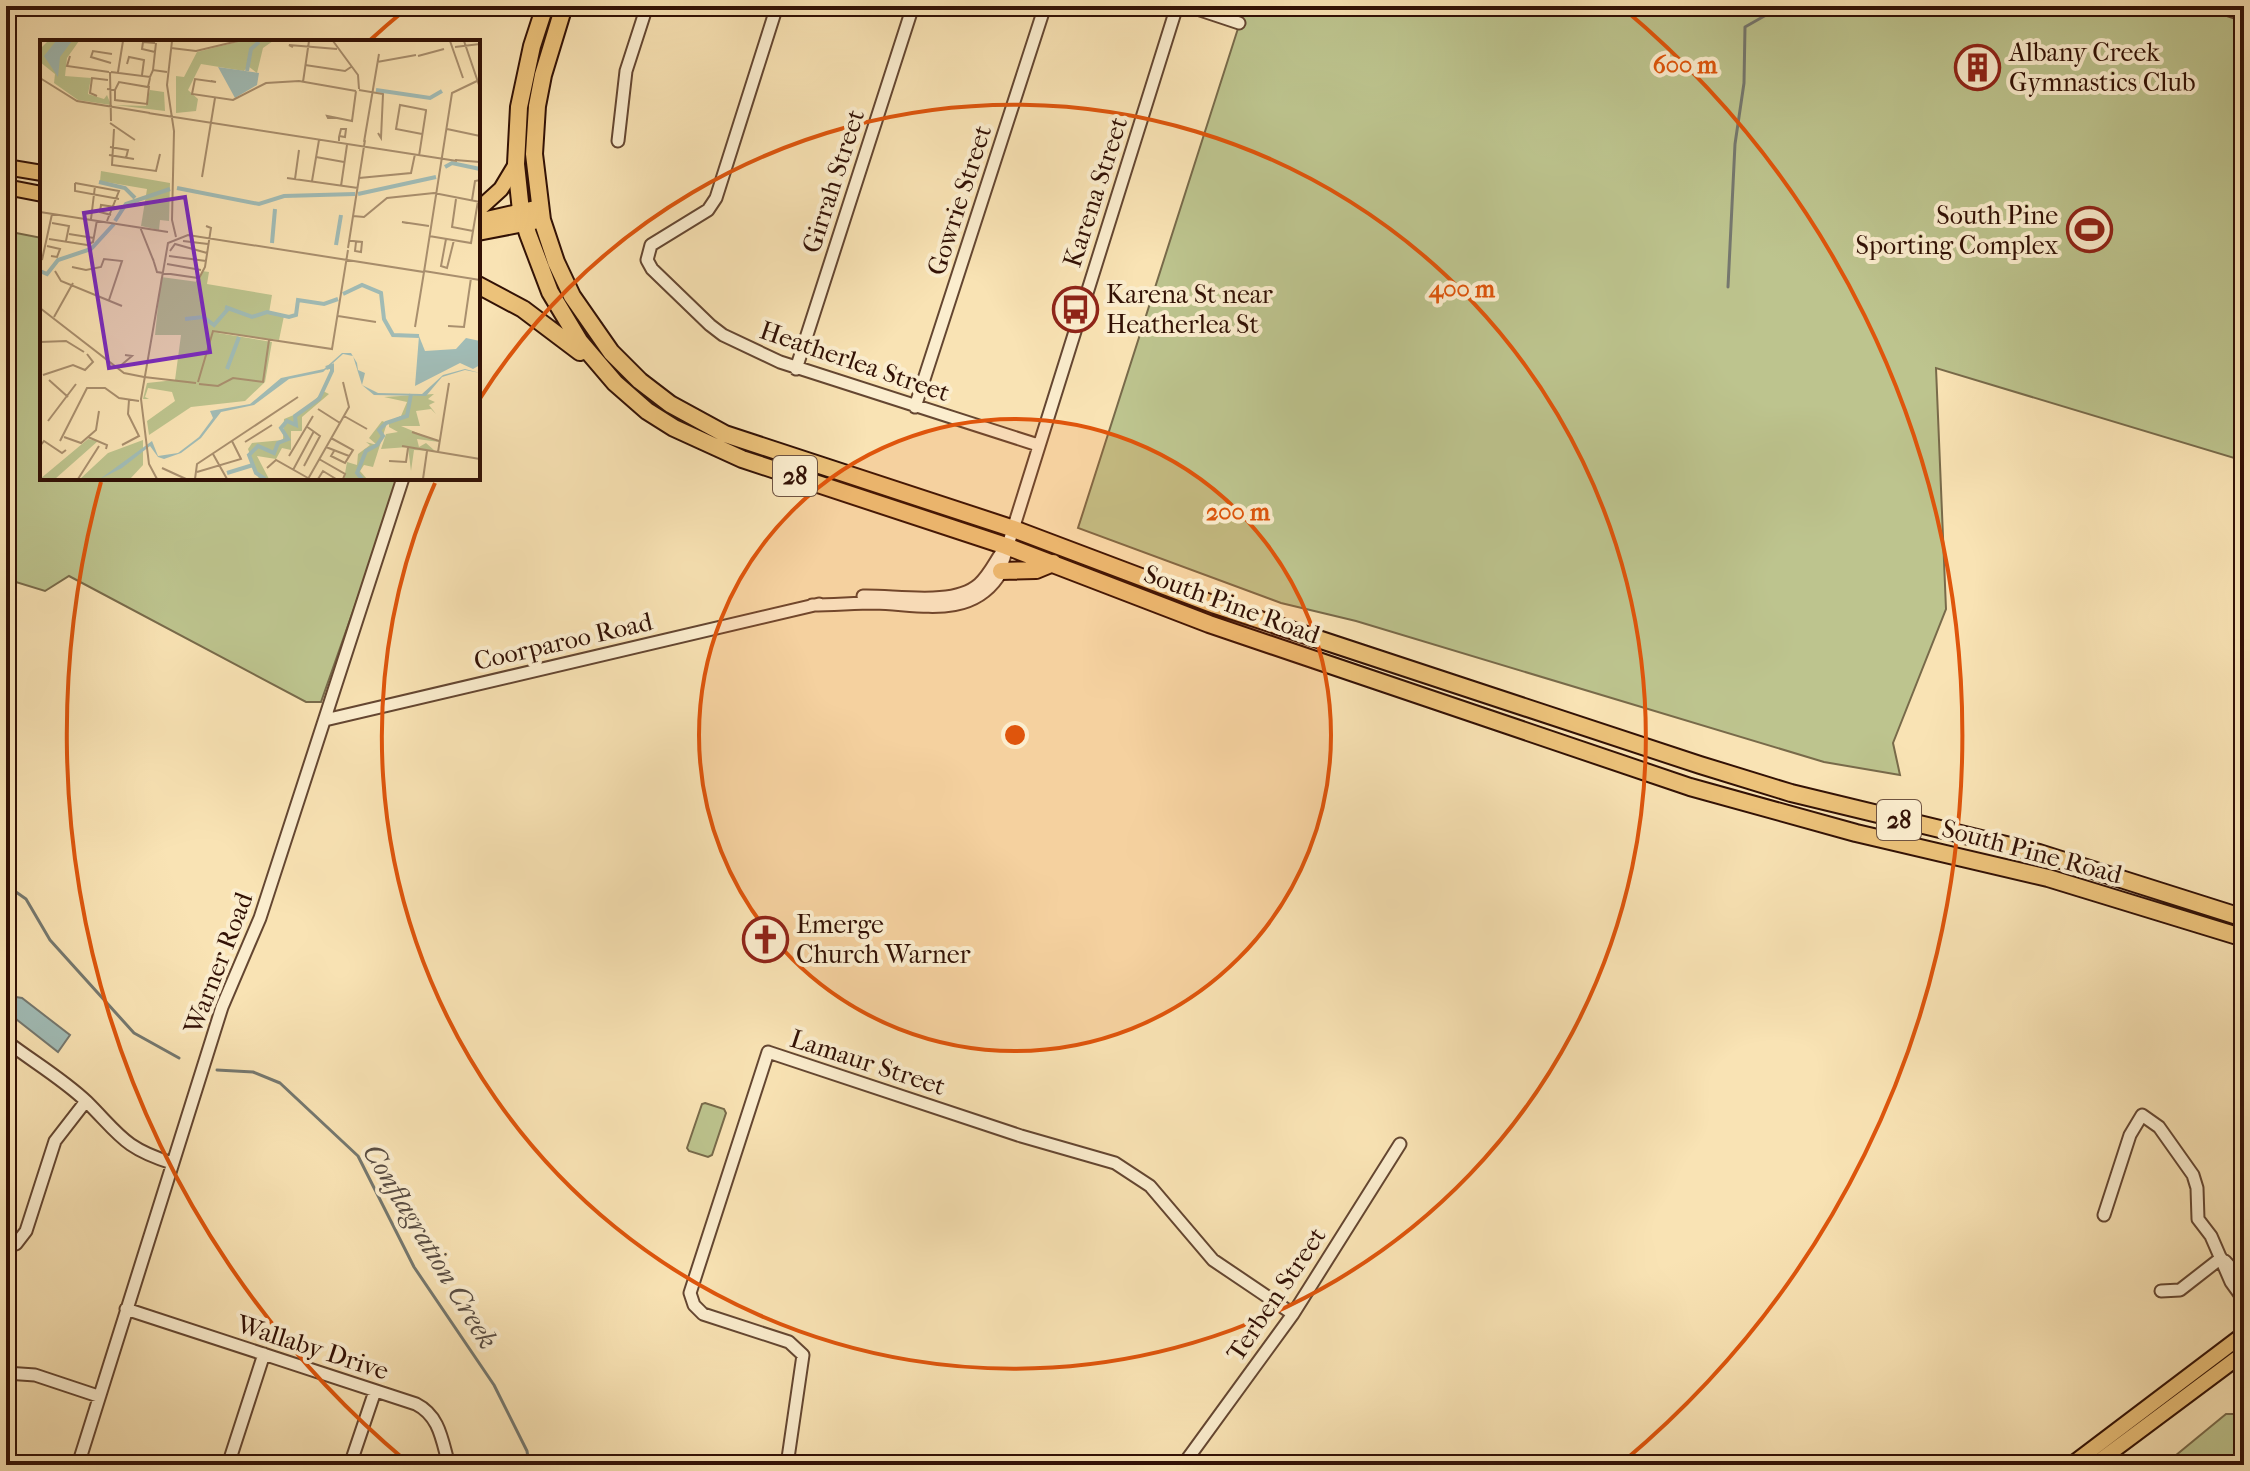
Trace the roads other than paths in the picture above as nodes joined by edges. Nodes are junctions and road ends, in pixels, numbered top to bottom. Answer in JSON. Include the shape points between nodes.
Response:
{"nodes":[{"id":1,"x":545,"y":6,"type":"edge"},
{"id":2,"x":564,"y":6,"type":"edge"},
{"id":3,"x":647,"y":6,"type":"edge"},
{"id":4,"x":777,"y":6,"type":"edge"},
{"id":5,"x":913,"y":6,"type":"edge"},
{"id":6,"x":1045,"y":6,"type":"edge"},
{"id":7,"x":1177,"y":6,"type":"edge"},
{"id":8,"x":1188,"y":6,"type":"edge"},
{"id":9,"x":2217,"y":6,"type":"edge"},
{"id":10,"x":2244,"y":15,"type":"edge"},
{"id":11,"x":1239,"y":23,"type":"dead end"},
{"id":12,"x":618,"y":141,"type":"dead end"},
{"id":13,"x":516,"y":164,"type":"junction"},
{"id":14,"x":6,"y":167,"type":"edge"},
{"id":15,"x":40,"y":173,"type":"edge"},
{"id":16,"x":6,"y":187,"type":"edge"},
{"id":17,"x":40,"y":194,"type":"edge"},
{"id":18,"x":480,"y":208,"type":"edge"},
{"id":19,"x":541,"y":214,"type":"junction"},
{"id":20,"x":523,"y":218,"type":"junction"},
{"id":21,"x":480,"y":221,"type":"edge"},
{"id":22,"x":480,"y":232,"type":"edge"},
{"id":23,"x":480,"y":286,"type":"edge"},
{"id":24,"x":796,"y":369,"type":"junction"},
{"id":25,"x":603,"y":371,"type":"junction"},
{"id":26,"x":915,"y":407,"type":"junction"},
{"id":27,"x":1038,"y":445,"type":"junction"},
{"id":28,"x":402,"y":480,"type":"edge"},
{"id":29,"x":1011,"y":528,"type":"junction"},
{"id":30,"x":1006,"y":546,"type":"junction"},
{"id":31,"x":1053,"y":563,"type":"junction"},
{"id":32,"x":1001,"y":571,"type":"junction"},
{"id":33,"x":812,"y":605,"type":"junction"},
{"id":34,"x":325,"y":720,"type":"junction"},
{"id":35,"x":2244,"y":918,"type":"edge"},
{"id":36,"x":2244,"y":938,"type":"edge"},
{"id":37,"x":6,"y":1041,"type":"edge"},
{"id":38,"x":86,"y":1101,"type":"junction"},
{"id":39,"x":1400,"y":1144,"type":"dead end"},
{"id":40,"x":172,"y":1163,"type":"junction"},
{"id":41,"x":2104,"y":1215,"type":"dead end"},
{"id":42,"x":6,"y":1246,"type":"edge"},
{"id":43,"x":2221,"y":1258,"type":"junction"},
{"id":44,"x":2244,"y":1282,"type":"edge"},
{"id":45,"x":2161,"y":1291,"type":"dead end"},
{"id":46,"x":2244,"y":1300,"type":"edge"},
{"id":47,"x":126,"y":1309,"type":"junction"},
{"id":48,"x":1293,"y":1314,"type":"junction"},
{"id":49,"x":2244,"y":1334,"type":"edge"},
{"id":50,"x":2244,"y":1353,"type":"edge"},
{"id":51,"x":264,"y":1354,"type":"junction"},
{"id":52,"x":6,"y":1373,"type":"edge"},
{"id":53,"x":375,"y":1391,"type":"junction"},
{"id":54,"x":98,"y":1396,"type":"junction"},
{"id":55,"x":78,"y":1465,"type":"edge"},
{"id":56,"x":228,"y":1465,"type":"edge"},
{"id":57,"x":350,"y":1465,"type":"edge"},
{"id":58,"x":449,"y":1465,"type":"edge"},
{"id":59,"x":787,"y":1465,"type":"edge"},
{"id":60,"x":1183,"y":1465,"type":"edge"},
{"id":61,"x":2071,"y":1465,"type":"edge"},
{"id":62,"x":2094,"y":1465,"type":"edge"}],
"edges":[{"from":1,"to":13,"type":"highway","name":"South Pine Road","number":"28","via":[[519,107]]},
{"from":2,"to":19,"type":"highway","name":"South Pine Road","number":"28","via":[[537,106],[534,154]]},
{"from":3,"to":12,"type":"street","via":[[626,71]]},
{"from":4,"to":24,"type":"street","name":"Heatherlea Street","via":[[716,198],[708,210],[651,245],[647,260],[723,335]]},
{"from":5,"to":24,"type":"street","name":"Girrah Street"},
{"from":6,"to":26,"type":"street","name":"Gowrie Street"},
{"from":7,"to":27,"type":"street","name":"Karena Street"},
{"from":8,"to":11,"type":"street"},
{"from":9,"to":10,"type":"street"},
{"from":13,"to":18,"type":"main road","via":[[501,189]]},
{"from":13,"to":20,"type":"highway","name":"South Pine Road","number":"28"},
{"from":14,"to":15,"type":"main road"},
{"from":16,"to":17,"type":"main road"},
{"from":19,"to":20,"type":"main road"},
{"from":19,"to":29,"type":"highway","name":"South Pine Road","number":"28","via":[[556,262],[590,325],[640,381],[670,404],[725,434]]},
{"from":20,"to":21,"type":"main road"},
{"from":20,"to":22,"type":"main road"},
{"from":20,"to":25,"type":"highway","name":"South Pine Road","number":"28","via":[[550,292]]},
{"from":23,"to":25,"type":"highway","via":[[523,309]]},
{"from":24,"to":26,"type":"street","name":"Heatherlea Street"},
{"from":25,"to":30,"type":"highway","name":"South Pine Road","number":"28","via":[[647,411],[724,453]]},
{"from":26,"to":27,"type":"street","name":"Heatherlea Street"},
{"from":27,"to":29,"type":"street","name":"Karena Street"},
{"from":28,"to":34,"type":"street","name":"Warner Road"},
{"from":29,"to":30,"type":"street","name":"Coorparoo Road"},
{"from":29,"to":35,"type":"highway","name":"South Pine Road","number":"28","via":[[1215,605],[1700,765],[1791,793],[2039,853]]},
{"from":30,"to":31,"type":"highway","name":"South Pine Road","number":"28"},
{"from":30,"to":32,"type":"street","name":"Coorparoo Road"},
{"from":30,"to":33,"type":"street","name":"Coorparoo Road","via":[[980,583],[960,595],[844,597]]},
{"from":31,"to":32,"type":"highway","via":[[1036,570]]},
{"from":31,"to":36,"type":"highway","name":"South Pine Road","number":"28","via":[[1209,624],[1704,791],[2048,878]]},
{"from":32,"to":33,"type":"street","name":"Coorparoo Road","via":[[982,594],[957,606]]},
{"from":33,"to":34,"type":"street","name":"Coorparoo Road"},
{"from":34,"to":40,"type":"street","name":"Warner Road"},
{"from":37,"to":38,"type":"street"},
{"from":38,"to":40,"type":"street","via":[[117,1136]]},
{"from":38,"to":42,"type":"street","via":[[55,1141],[26,1231],[16,1244]]},
{"from":39,"to":48,"type":"street","name":"Terben Street"},
{"from":40,"to":47,"type":"street","name":"Warner Road"},
{"from":41,"to":43,"type":"street","via":[[2130,1135],[2142,1115],[2159,1127],[2193,1175],[2198,1219]]},
{"from":43,"to":44,"type":"street"},
{"from":43,"to":45,"type":"street","via":[[2180,1290]]},
{"from":43,"to":46,"type":"street"},
{"from":47,"to":51,"type":"street","name":"Wallaby Drive"},
{"from":47,"to":54,"type":"street","name":"Warner Road"},
{"from":48,"to":59,"type":"street","name":"Lamaur Street","via":[[1213,1260],[1150,1186],[1115,1163],[768,1052],[690,1293],[703,1314],[789,1342],[803,1355]]},
{"from":48,"to":60,"type":"street","name":"Terben Street"},
{"from":49,"to":61,"type":"main road"},
{"from":50,"to":62,"type":"main road"},
{"from":51,"to":53,"type":"street","name":"Wallaby Drive"},
{"from":51,"to":56,"type":"street"},
{"from":52,"to":54,"type":"street","via":[[35,1375]]},
{"from":53,"to":57,"type":"street"},
{"from":53,"to":58,"type":"street","name":"Wallaby Drive","via":[[428,1410]]},
{"from":54,"to":55,"type":"street","name":"Warner Road"}]}
